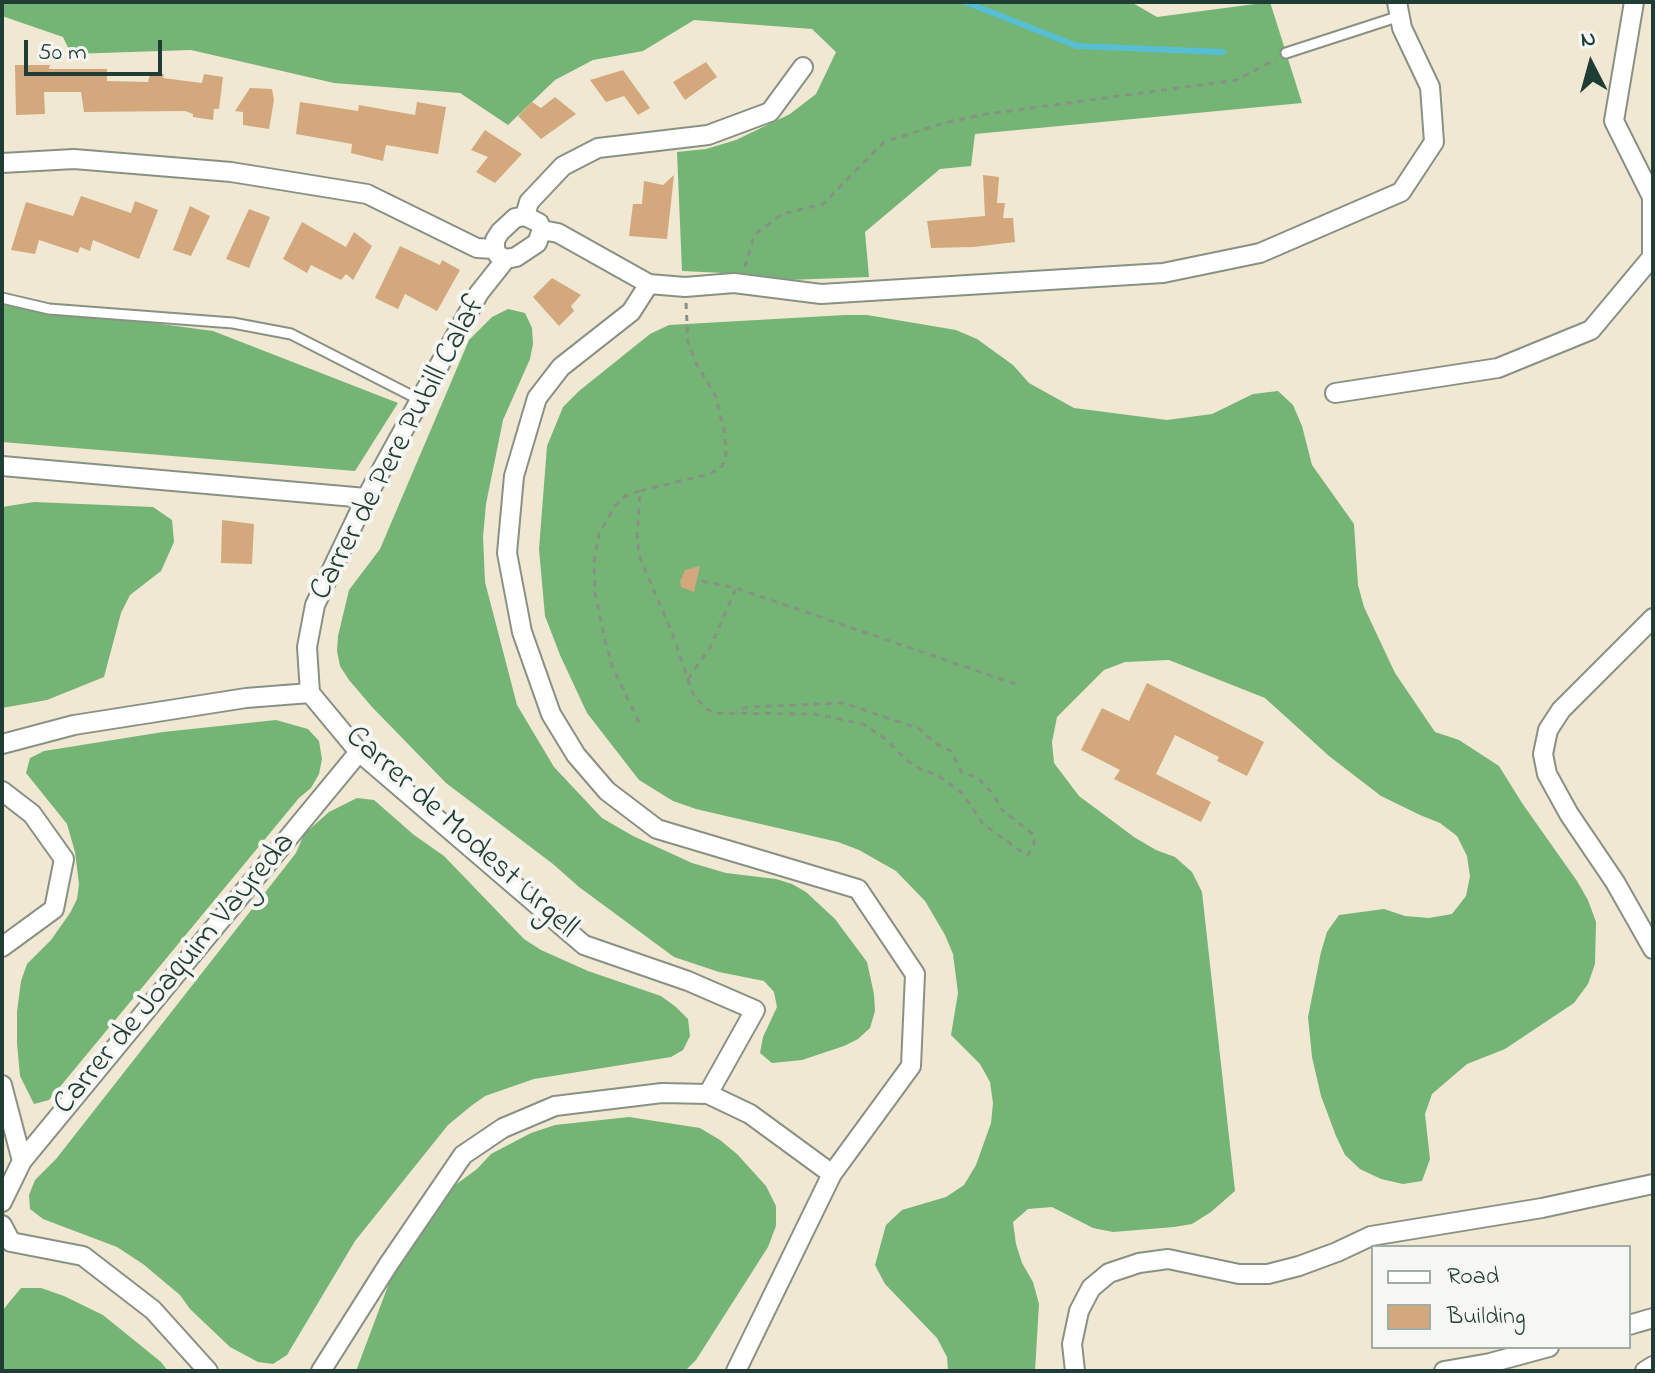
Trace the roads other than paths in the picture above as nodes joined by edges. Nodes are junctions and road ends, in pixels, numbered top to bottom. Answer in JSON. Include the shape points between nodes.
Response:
{"nodes":[{"id":1,"x":1634,"y":2,"type":"edge"},
{"id":2,"x":1398,"y":9,"type":"edge"},
{"id":3,"x":1286,"y":53,"type":"road end"},
{"id":4,"x":803,"y":67,"type":"dead end"},
{"id":5,"x":2,"y":163,"type":"edge"},
{"id":6,"x":525,"y":216,"type":"junction"},
{"id":7,"x":542,"y":230,"type":"junction"},
{"id":8,"x":500,"y":254,"type":"junction"},
{"id":9,"x":649,"y":284,"type":"junction"},
{"id":10,"x":2,"y":298,"type":"edge"},
{"id":11,"x":1335,"y":393,"type":"dead end"},
{"id":12,"x":422,"y":401,"type":"junction"},
{"id":13,"x":2,"y":466,"type":"edge"},
{"id":14,"x":366,"y":498,"type":"junction"},
{"id":15,"x":1653,"y":618,"type":"edge"},
{"id":16,"x":310,"y":693,"type":"junction"},
{"id":17,"x":2,"y":744,"type":"edge"},
{"id":18,"x":359,"y":752,"type":"junction"},
{"id":19,"x":2,"y":791,"type":"edge"},
{"id":20,"x":2,"y":947,"type":"edge"},
{"id":21,"x":1653,"y":949,"type":"edge"},
{"id":22,"x":2,"y":1085,"type":"edge"},
{"id":23,"x":708,"y":1094,"type":"junction"},
{"id":24,"x":22,"y":1161,"type":"junction"},
{"id":25,"x":832,"y":1174,"type":"junction"},
{"id":26,"x":1653,"y":1184,"type":"edge"},
{"id":27,"x":2,"y":1202,"type":"edge"},
{"id":28,"x":2,"y":1225,"type":"edge"},
{"id":29,"x":1653,"y":1318,"type":"edge"},
{"id":30,"x":1631,"y":1324,"type":"edge"},
{"id":31,"x":1542,"y":1349,"type":"edge"},
{"id":32,"x":1653,"y":1366,"type":"edge"},
{"id":33,"x":208,"y":1371,"type":"edge"},
{"id":34,"x":321,"y":1371,"type":"edge"},
{"id":35,"x":736,"y":1371,"type":"edge"},
{"id":36,"x":1075,"y":1371,"type":"edge"},
{"id":37,"x":1444,"y":1371,"type":"edge"},
{"id":38,"x":1645,"y":1371,"type":"edge"}],
"edges":[{"from":1,"to":11,"type":"street","via":[[1614,121],[1652,197],[1652,257],[1591,330],[1498,368]]},
{"from":2,"to":3,"type":"lane"},
{"from":2,"to":9,"type":"street","via":[[1430,87],[1434,142],[1401,192],[1260,253],[1163,273],[821,294],[740,284]]},
{"from":4,"to":6,"type":"street","via":[[770,112],[708,135],[598,148],[563,166],[529,202]]},
{"from":5,"to":8,"type":"street","via":[[74,159],[231,172],[367,194]]},
{"from":6,"to":7,"type":"street"},
{"from":6,"to":8,"type":"street","via":[[500,232],[495,240]]},
{"from":7,"to":8,"type":"street","via":[[527,251]]},
{"from":7,"to":9,"type":"street","via":[[558,233]]},
{"from":8,"to":12,"type":"street","name":"Carrer de Pere Pubill Calaf"},
{"from":9,"to":25,"type":"street","via":[[631,312],[561,367],[537,398],[514,476],[507,553],[522,632],[551,714],[607,791],[657,829],[858,889],[915,974],[911,1066]]},
{"from":10,"to":12,"type":"lane","via":[[49,309],[233,323],[291,334]]},
{"from":12,"to":14,"type":"street","name":"Carrer de Pere Pubill Calaf"},
{"from":13,"to":14,"type":"street"},
{"from":14,"to":16,"type":"street","name":"Carrer de Pere Pubill Calaf","via":[[315,605],[307,647]]},
{"from":15,"to":21,"type":"street","via":[[1561,710],[1548,730],[1543,754],[1547,774],[1569,814]]},
{"from":16,"to":17,"type":"street","via":[[74,725]]},
{"from":16,"to":18,"type":"street","name":"Carrer de Modest Urgell"},
{"from":18,"to":23,"type":"street","name":"Carrer de Modest Urgell","via":[[584,945],[755,1010]]},
{"from":18,"to":24,"type":"street","name":"Carrer de Joaquim Vayreda"},
{"from":19,"to":20,"type":"street","via":[[32,814],[64,859],[54,909]]},
{"from":22,"to":24,"type":"street"},
{"from":23,"to":25,"type":"street","via":[[750,1114]]},
{"from":23,"to":34,"type":"street","via":[[662,1093],[555,1106],[503,1128],[463,1155]]},
{"from":24,"to":27,"type":"street","name":"Carrer de Joaquim Vayreda"},
{"from":25,"to":35,"type":"street"},
{"from":26,"to":36,"type":"street","via":[[1371,1236],[1268,1274],[1239,1274],[1168,1259],[1139,1263],[1109,1273],[1091,1288],[1072,1344]]},
{"from":28,"to":33,"type":"street","via":[[11,1242],[83,1256],[153,1310]]},
{"from":29,"to":30,"type":"street"},
{"from":31,"to":37,"type":"street"},
{"from":32,"to":38,"type":"street"}]}
